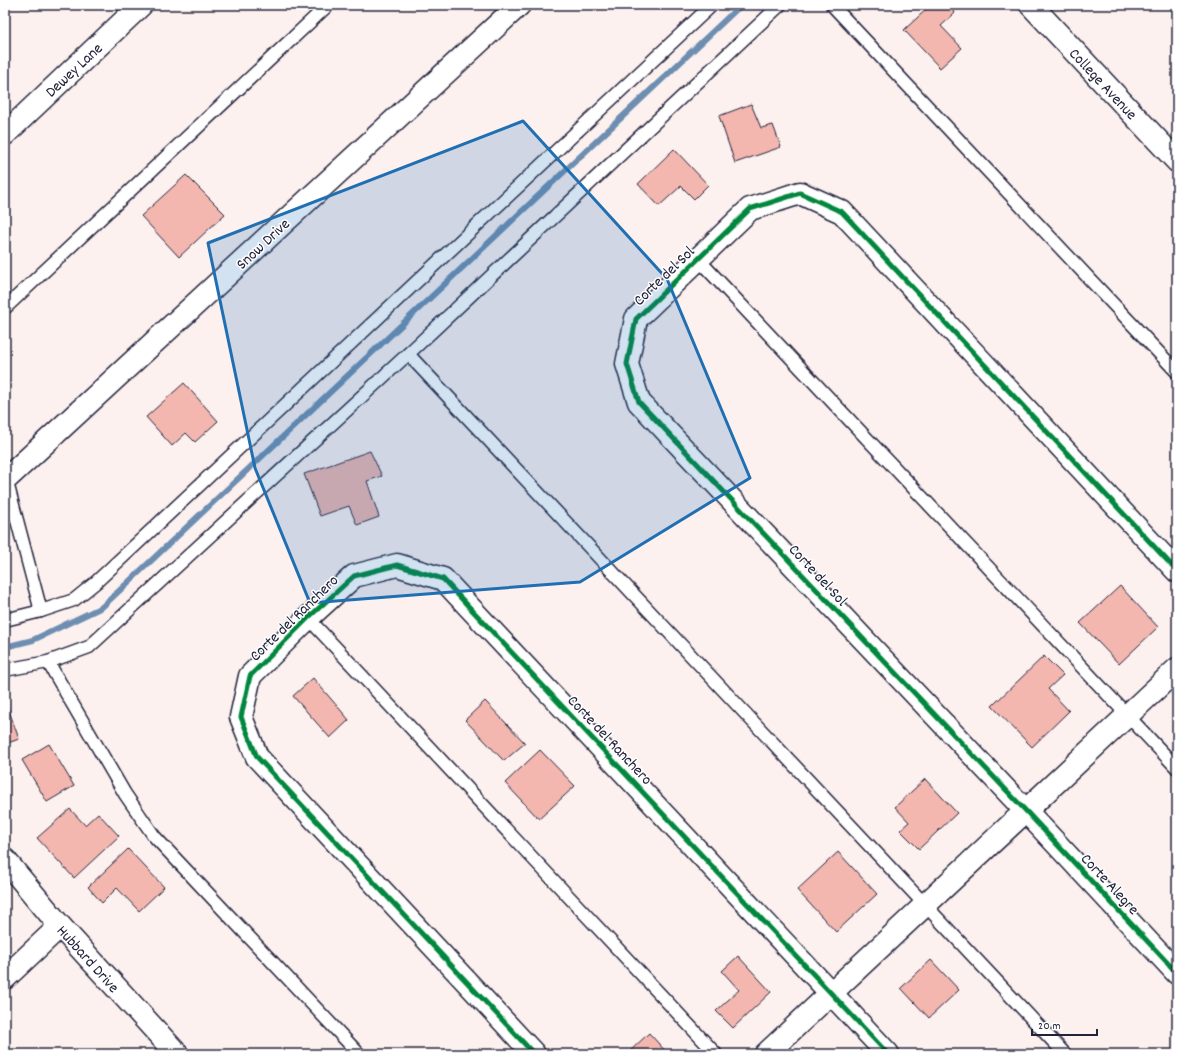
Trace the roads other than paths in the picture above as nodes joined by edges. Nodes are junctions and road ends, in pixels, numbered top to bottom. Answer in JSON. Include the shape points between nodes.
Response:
{"nodes":[{"id":1,"x":142,"y":5,"type":"edge"},
{"id":2,"x":328,"y":5,"type":"edge"},
{"id":3,"x":519,"y":5,"type":"edge"},
{"id":4,"x":712,"y":5,"type":"edge"},
{"id":5,"x":780,"y":5,"type":"edge"},
{"id":6,"x":832,"y":5,"type":"edge"},
{"id":7,"x":1031,"y":5,"type":"edge"},
{"id":8,"x":5,"y":134,"type":"edge"},
{"id":9,"x":1177,"y":161,"type":"edge"},
{"id":10,"x":698,"y":259,"type":"junction"},
{"id":11,"x":5,"y":308,"type":"edge"},
{"id":12,"x":408,"y":354,"type":"junction"},
{"id":13,"x":1177,"y":372,"type":"edge"},
{"id":14,"x":5,"y":478,"type":"edge"},
{"id":15,"x":1177,"y":571,"type":"edge"},
{"id":16,"x":40,"y":611,"type":"junction"},
{"id":17,"x":308,"y":618,"type":"junction"},
{"id":18,"x":5,"y":620,"type":"edge"},
{"id":19,"x":48,"y":662,"type":"junction"},
{"id":20,"x":1177,"y":669,"type":"edge"},
{"id":21,"x":5,"y":670,"type":"edge"},
{"id":22,"x":1128,"y":715,"type":"junction"},
{"id":23,"x":1177,"y":768,"type":"edge"},
{"id":24,"x":1025,"y":810,"type":"junction"},
{"id":25,"x":5,"y":860,"type":"edge"},
{"id":26,"x":925,"y":904,"type":"junction"},
{"id":27,"x":60,"y":926,"type":"junction"},
{"id":28,"x":1177,"y":973,"type":"edge"},
{"id":29,"x":5,"y":978,"type":"edge"},
{"id":30,"x":831,"y":992,"type":"junction"},
{"id":31,"x":177,"y":1054,"type":"edge"},
{"id":32,"x":359,"y":1054,"type":"edge"},
{"id":33,"x":534,"y":1054,"type":"edge"},
{"id":34,"x":716,"y":1054,"type":"edge"},
{"id":35,"x":766,"y":1054,"type":"edge"},
{"id":36,"x":888,"y":1054,"type":"edge"},
{"id":37,"x":1065,"y":1054,"type":"edge"}],
"edges":[{"from":1,"to":8,"type":"street","name":"Dewey Lane"},
{"from":2,"to":11,"type":"lane"},
{"from":3,"to":14,"type":"street","name":"Snow Drive"},
{"from":4,"to":16,"type":"lane","via":[[94,583],[74,600]]},
{"from":5,"to":12,"type":"lane"},
{"from":6,"to":13,"type":"lane"},
{"from":7,"to":9,"type":"street","name":"College Avenue"},
{"from":10,"to":15,"type":"street","name":"Corte del Sol","via":[[750,209],[800,193],[842,212]]},
{"from":10,"to":22,"type":"lane"},
{"from":10,"to":24,"type":"street","name":"Corte del Sol","via":[[636,319],[627,364],[639,402]]},
{"from":12,"to":19,"type":"lane","via":[[89,647]]},
{"from":12,"to":26,"type":"lane"},
{"from":14,"to":16,"type":"lane"},
{"from":16,"to":18,"type":"lane"},
{"from":17,"to":30,"type":"street","name":"Corte del Ranchero","via":[[354,576],[397,565],[443,579]]},
{"from":17,"to":33,"type":"street","name":"Corte del Ranchero","via":[[250,676],[241,717],[257,757]]},
{"from":17,"to":34,"type":"lane"},
{"from":19,"to":21,"type":"lane"},
{"from":19,"to":32,"type":"lane","via":[[125,794],[154,836]]},
{"from":20,"to":22,"type":"street"},
{"from":22,"to":23,"type":"lane"},
{"from":22,"to":24,"type":"street"},
{"from":24,"to":26,"type":"street"},
{"from":24,"to":28,"type":"street","name":"Corte Alegre"},
{"from":25,"to":27,"type":"street","name":"Hubbard Drive"},
{"from":26,"to":30,"type":"street"},
{"from":26,"to":37,"type":"lane"},
{"from":27,"to":29,"type":"street"},
{"from":27,"to":31,"type":"street","name":"Hubbard Drive"},
{"from":30,"to":35,"type":"street"},
{"from":30,"to":36,"type":"street","name":"Corte del Ranchero"}]}
